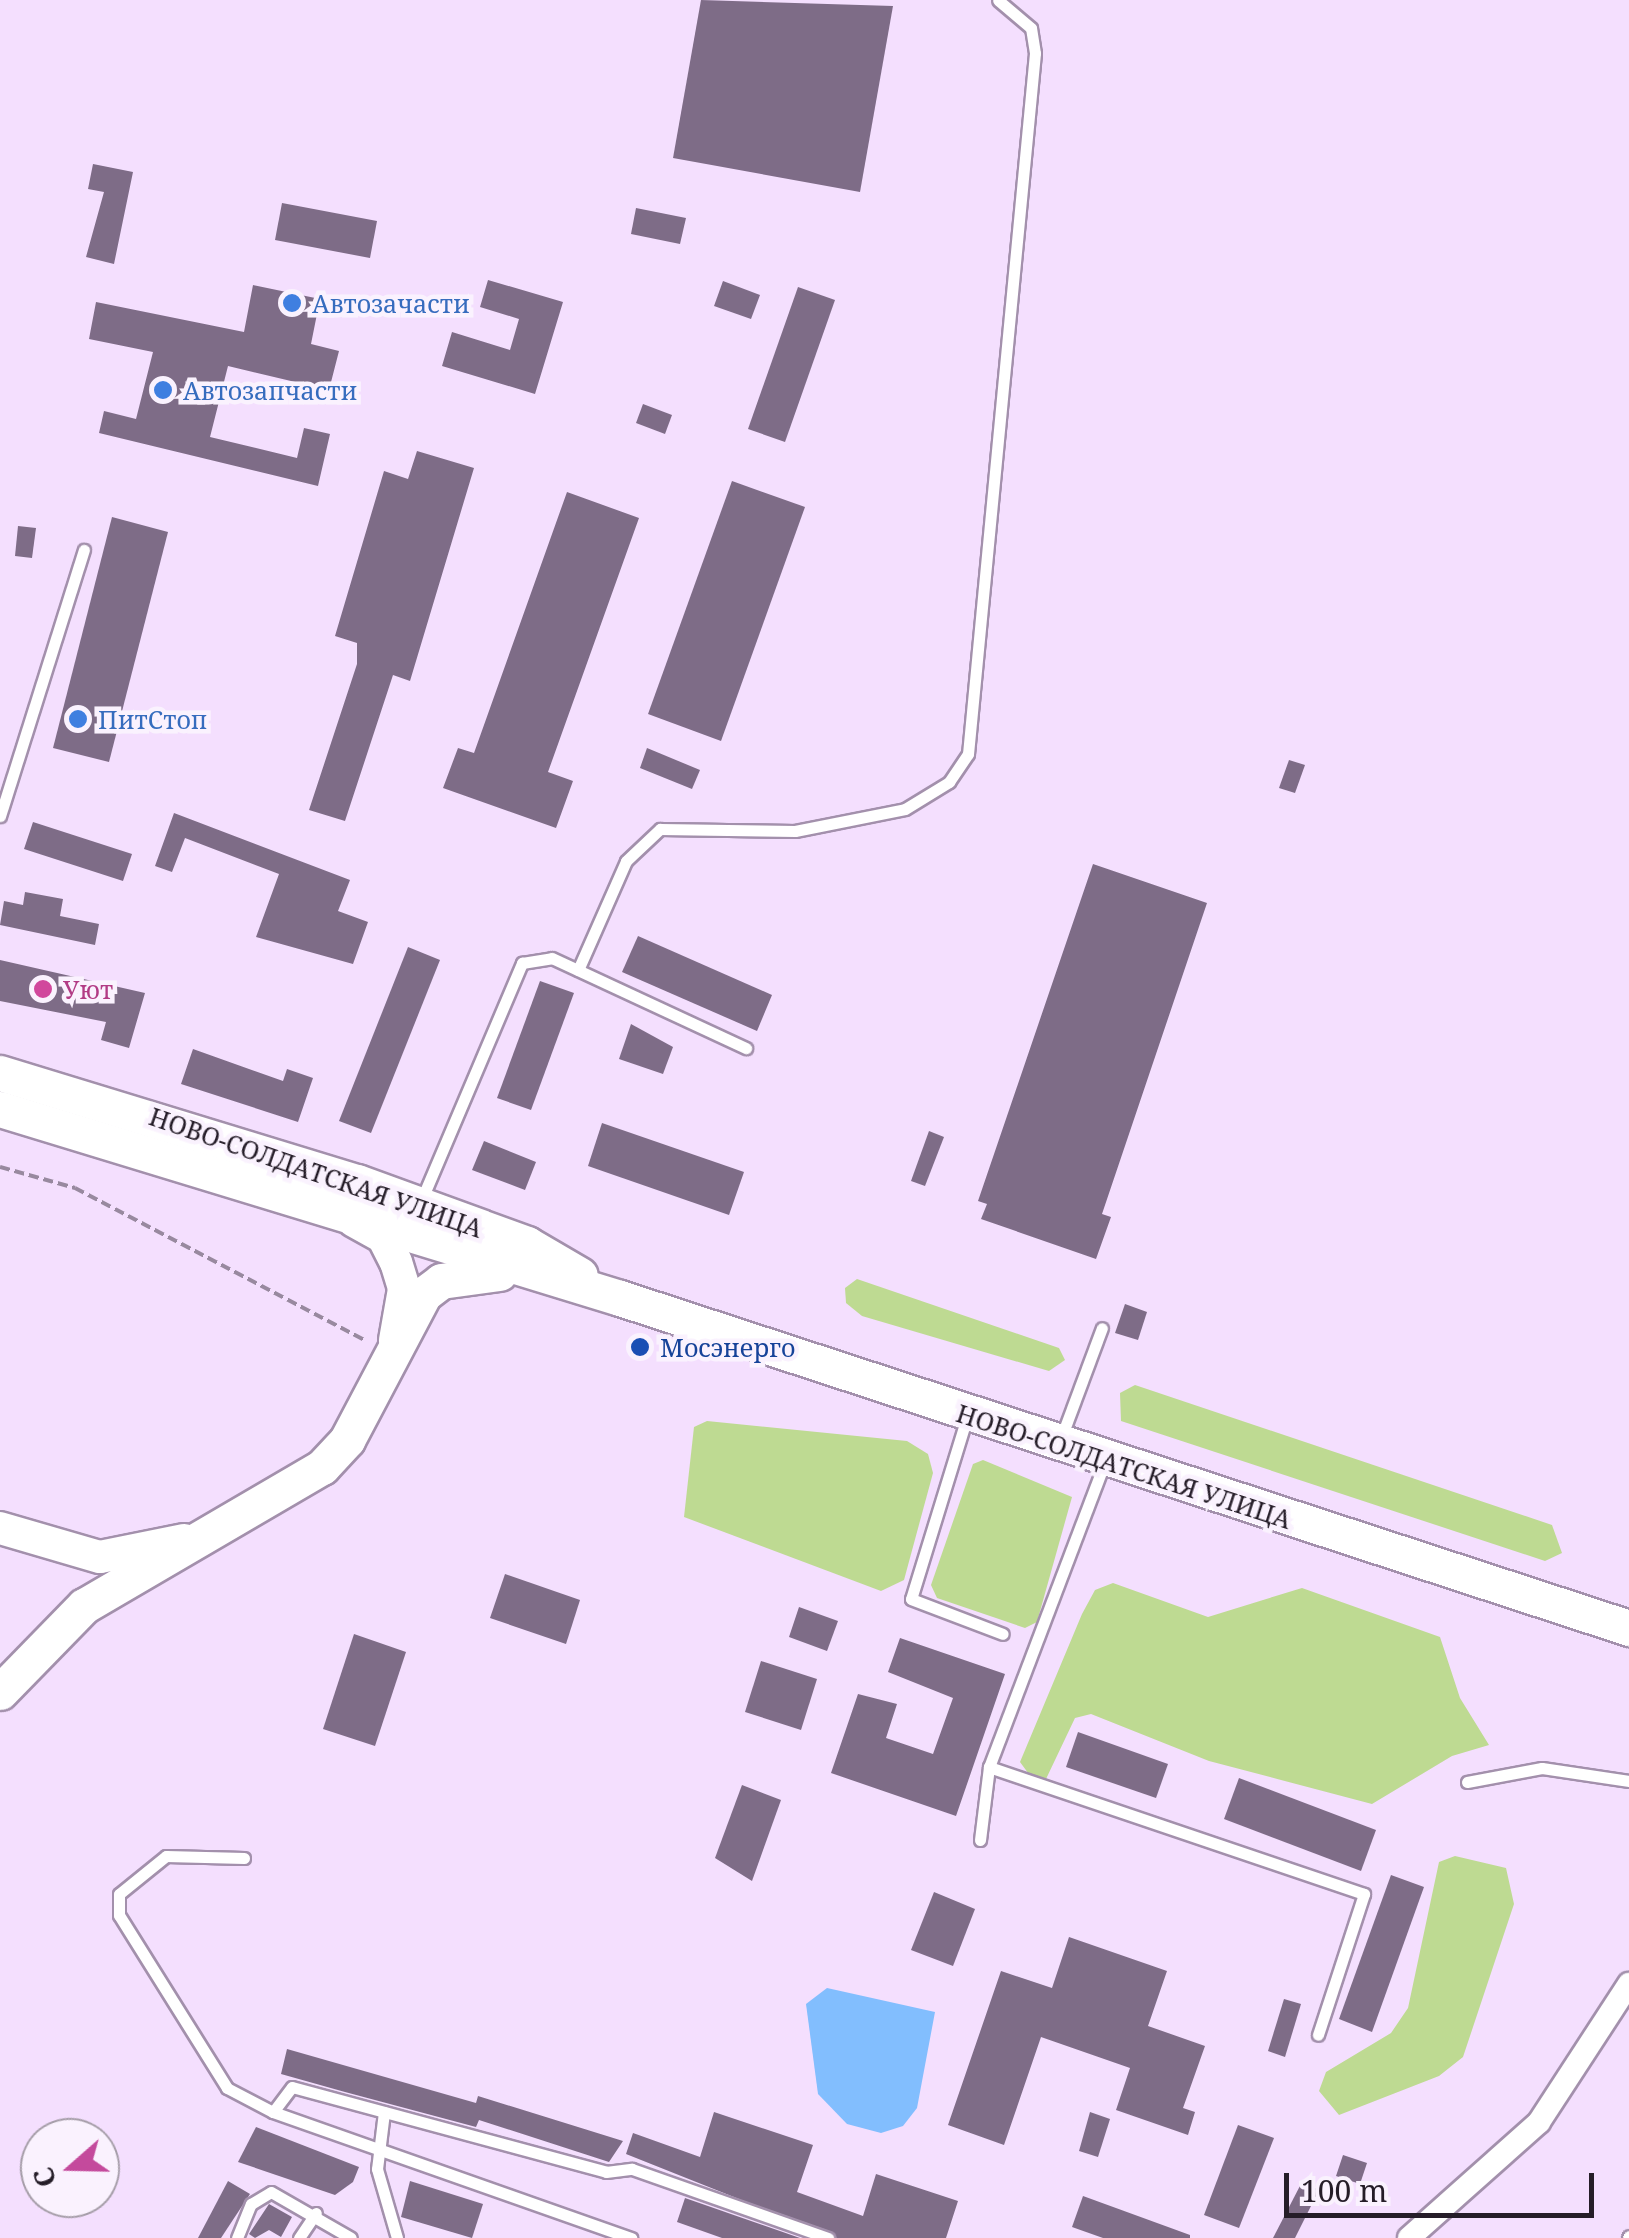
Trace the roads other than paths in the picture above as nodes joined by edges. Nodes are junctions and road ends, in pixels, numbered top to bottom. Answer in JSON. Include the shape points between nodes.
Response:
{"nodes":[{"id":1,"x":998,"y":0,"type":"edge"},
{"id":2,"x":84,"y":550,"type":"dead end"},
{"id":3,"x":0,"y":816,"type":"edge"},
{"id":4,"x":578,"y":970,"type":"junction"},
{"id":5,"x":746,"y":1048,"type":"dead end"},
{"id":6,"x":0,"y":1073,"type":"edge"},
{"id":7,"x":0,"y":1110,"type":"edge"},
{"id":8,"x":420,"y":1205,"type":"junction"},
{"id":9,"x":350,"y":1218,"type":"junction"},
{"id":10,"x":521,"y":1273,"type":"junction"},
{"id":11,"x":620,"y":1298,"type":"junction"},
{"id":12,"x":1102,"y":1328,"type":"dead end"},
{"id":13,"x":383,"y":1349,"type":"junction"},
{"id":14,"x":968,"y":1416,"type":"junction"},
{"id":15,"x":1058,"y":1446,"type":"junction"},
{"id":16,"x":1105,"y":1462,"type":"junction"},
{"id":17,"x":0,"y":1528,"type":"edge"},
{"id":18,"x":198,"y":1536,"type":"junction"},
{"id":19,"x":1629,"y":1628,"type":"edge"},
{"id":20,"x":1003,"y":1634,"type":"dead end"},
{"id":21,"x":0,"y":1692,"type":"edge"},
{"id":22,"x":989,"y":1767,"type":"junction"},
{"id":23,"x":1629,"y":1781,"type":"edge"},
{"id":24,"x":1466,"y":1782,"type":"dead end"},
{"id":25,"x":980,"y":1840,"type":"dead end"},
{"id":26,"x":244,"y":1858,"type":"dead end"},
{"id":27,"x":1629,"y":1984,"type":"edge"},
{"id":28,"x":1318,"y":2035,"type":"dead end"},
{"id":29,"x":273,"y":2112,"type":"junction"},
{"id":30,"x":384,"y":2112,"type":"junction"},
{"id":31,"x":375,"y":2148,"type":"junction"},
{"id":32,"x":316,"y":2213,"type":"junction"},
{"id":33,"x":237,"y":2238,"type":"edge"},
{"id":34,"x":299,"y":2238,"type":"edge"},
{"id":35,"x":351,"y":2238,"type":"edge"},
{"id":36,"x":397,"y":2238,"type":"edge"},
{"id":37,"x":632,"y":2238,"type":"edge"},
{"id":38,"x":828,"y":2238,"type":"edge"},
{"id":39,"x":1409,"y":2238,"type":"edge"}],
"edges":[{"from":1,"to":4,"type":"lane","via":[[1025,20],[1035,53],[968,754],[949,782],[905,809],[795,831],[660,829],[626,860]]},
{"from":2,"to":3,"type":"lane"},
{"from":4,"to":5,"type":"lane"},
{"from":4,"to":8,"type":"lane","via":[[540,957],[511,975]]},
{"from":6,"to":8,"type":"main road","name":"НОВО-СОЛДАТСКАЯ УЛИЦА"},
{"from":7,"to":9,"type":"main road","name":"НОВО-СОЛДАТСКАЯ УЛИЦА"},
{"from":8,"to":11,"type":"main road","name":"НОВО-СОЛДАТСКАЯ УЛИЦА","via":[[526,1244]]},
{"from":9,"to":10,"type":"main road","name":"НОВО-СОЛДАТСКАЯ УЛИЦА"},
{"from":9,"to":13,"type":"main road","via":[[383,1237],[404,1289]]},
{"from":10,"to":11,"type":"main road","name":"НОВО-СОЛДАТСКАЯ УЛИЦА"},
{"from":10,"to":13,"type":"main road","via":[[441,1281]]},
{"from":11,"to":14,"type":"main road","name":"НОВО-СОЛДАТСКАЯ УЛИЦА"},
{"from":12,"to":15,"type":"lane"},
{"from":13,"to":18,"type":"main road","via":[[322,1468]]},
{"from":14,"to":15,"type":"main road","name":"НОВО-СОЛДАТСКАЯ УЛИЦА"},
{"from":14,"to":20,"type":"lane","via":[[912,1599]]},
{"from":15,"to":16,"type":"main road","name":"НОВО-СОЛДАТСКАЯ УЛИЦА"},
{"from":16,"to":19,"type":"main road","name":"НОВО-СОЛДАТСКАЯ УЛИЦА"},
{"from":16,"to":22,"type":"lane"},
{"from":17,"to":18,"type":"main road","via":[[100,1557]]},
{"from":18,"to":21,"type":"main road","via":[[84,1606]]},
{"from":22,"to":25,"type":"lane"},
{"from":22,"to":28,"type":"lane","via":[[1364,1894]]},
{"from":23,"to":24,"type":"lane","via":[[1542,1768]]},
{"from":26,"to":29,"type":"lane","via":[[192,1850],[143,1866],[120,1894],[119,1915],[203,2059],[227,2088]]},
{"from":27,"to":39,"type":"street","via":[[1539,2122]]},
{"from":29,"to":30,"type":"lane","via":[[280,2091],[292,2087]]},
{"from":29,"to":31,"type":"lane"},
{"from":30,"to":31,"type":"lane"},
{"from":30,"to":38,"type":"lane","via":[[606,2172],[632,2169]]},
{"from":31,"to":36,"type":"lane"},
{"from":31,"to":37,"type":"lane"},
{"from":32,"to":33,"type":"lane","via":[[291,2196],[259,2194]]},
{"from":32,"to":34,"type":"lane"},
{"from":32,"to":35,"type":"lane"}]}
